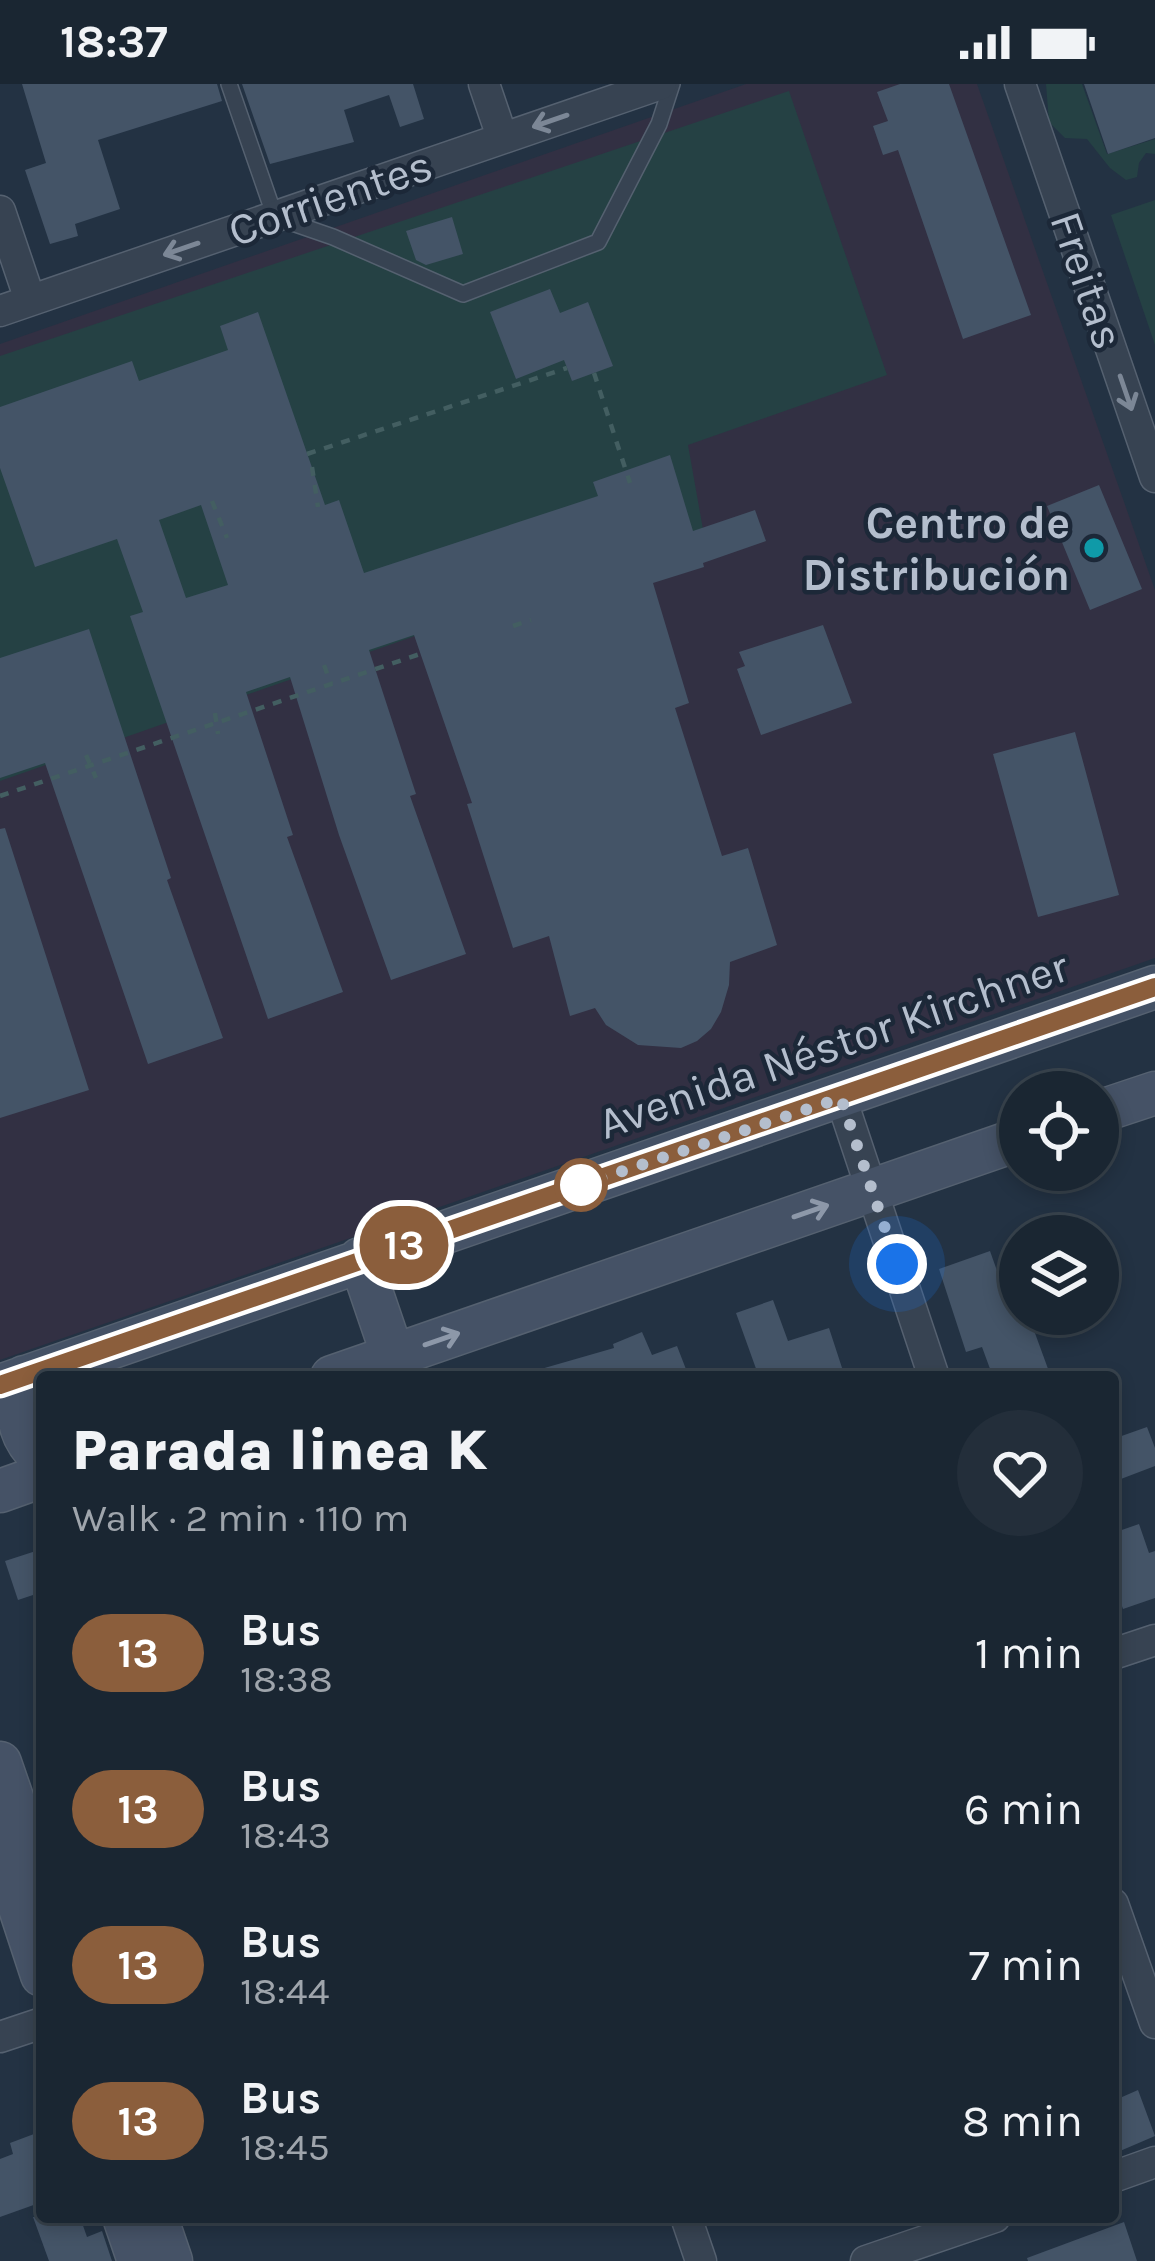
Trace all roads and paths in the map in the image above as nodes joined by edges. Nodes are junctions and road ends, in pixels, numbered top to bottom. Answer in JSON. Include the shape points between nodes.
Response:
{"nodes":[{"id":1,"x":229,"y":84,"type":"edge"},
{"id":2,"x":484,"y":84,"type":"edge"},
{"id":3,"x":661,"y":84,"type":"edge"},
{"id":4,"x":672,"y":84,"type":"edge"},
{"id":5,"x":1020,"y":84,"type":"edge"},
{"id":6,"x":502,"y":137,"type":"junction"},
{"id":7,"x":0,"y":211,"type":"edge"},
{"id":8,"x":275,"y":217,"type":"junction"},
{"id":9,"x":30,"y":300,"type":"junction"},
{"id":10,"x":0,"y":310,"type":"edge"},
{"id":11,"x":567,"y":368,"type":"dead end"},
{"id":12,"x":594,"y":373,"type":"dead end"},
{"id":13,"x":308,"y":454,"type":"dead end"},
{"id":14,"x":312,"y":467,"type":"dead end"},
{"id":15,"x":1155,"y":477,"type":"edge"},
{"id":16,"x":630,"y":483,"type":"dead end"},
{"id":17,"x":212,"y":501,"type":"dead end"},
{"id":18,"x":318,"y":507,"type":"dead end"},
{"id":19,"x":227,"y":538,"type":"dead end"},
{"id":20,"x":531,"y":620,"type":"dead end"},
{"id":21,"x":513,"y":626,"type":"dead end"},
{"id":22,"x":421,"y":654,"type":"dead end"},
{"id":23,"x":324,"y":665,"type":"dead end"},
{"id":24,"x":331,"y":684,"type":"junction"},
{"id":25,"x":215,"y":713,"type":"dead end"},
{"id":26,"x":217,"y":723,"type":"junction"},
{"id":27,"x":218,"y":734,"type":"dead end"},
{"id":28,"x":86,"y":755,"type":"dead end"},
{"id":29,"x":90,"y":766,"type":"junction"},
{"id":30,"x":96,"y":778,"type":"dead end"},
{"id":31,"x":0,"y":796,"type":"edge"},
{"id":32,"x":1155,"y":987,"type":"edge"},
{"id":33,"x":1155,"y":1093,"type":"edge"},
{"id":34,"x":841,"y":1098,"type":"junction"},
{"id":35,"x":1119,"y":1105,"type":"edge"},
{"id":36,"x":999,"y":1146,"type":"edge"},
{"id":37,"x":872,"y":1189,"type":"junction"},
{"id":38,"x":361,"y":1259,"type":"junction"},
{"id":39,"x":397,"y":1366,"type":"edge"},
{"id":40,"x":43,"y":1371,"type":"edge"},
{"id":41,"x":932,"y":1371,"type":"edge"},
{"id":42,"x":12,"y":1382,"type":"edge"},
{"id":43,"x":36,"y":1453,"type":"edge"},
{"id":44,"x":36,"y":1478,"type":"edge"},
{"id":45,"x":0,"y":1491,"type":"edge"},
{"id":46,"x":1155,"y":1640,"type":"edge"},
{"id":47,"x":1119,"y":1652,"type":"edge"},
{"id":48,"x":0,"y":1763,"type":"edge"},
{"id":49,"x":0,"y":1847,"type":"edge"},
{"id":50,"x":36,"y":1868,"type":"edge"},
{"id":51,"x":1119,"y":1921,"type":"edge"},
{"id":52,"x":36,"y":1957,"type":"edge"},
{"id":53,"x":1155,"y":2024,"type":"edge"},
{"id":54,"x":36,"y":2025,"type":"edge"},
{"id":55,"x":0,"y":2037,"type":"edge"},
{"id":56,"x":1155,"y":2162,"type":"edge"},
{"id":57,"x":1119,"y":2175,"type":"edge"},
{"id":58,"x":126,"y":2223,"type":"edge"},
{"id":59,"x":158,"y":2223,"type":"edge"},
{"id":60,"x":688,"y":2223,"type":"edge"},
{"id":61,"x":977,"y":2223,"type":"edge"},
{"id":62,"x":139,"y":2261,"type":"edge"},
{"id":63,"x":171,"y":2261,"type":"edge"},
{"id":64,"x":701,"y":2261,"type":"edge"},
{"id":65,"x":866,"y":2261,"type":"edge"}],
"edges":[{"from":1,"to":8,"type":"lane"},
{"from":2,"to":6,"type":"street"},
{"from":3,"to":6,"type":"street","name":"Corrientes","one_way":true},
{"from":4,"to":8,"type":"lane","via":[[598,242],[463,294]]},
{"from":5,"to":15,"type":"street","name":"Freitas","one_way":true},
{"from":6,"to":8,"type":"street","name":"Corrientes"},
{"from":7,"to":9,"type":"street"},
{"from":8,"to":9,"type":"street","name":"Corrientes","one_way":true},
{"from":9,"to":10,"type":"street","name":"Corrientes"},
{"from":11,"to":13,"type":"path"},
{"from":12,"to":16,"type":"path"},
{"from":14,"to":18,"type":"path"},
{"from":17,"to":19,"type":"path"},
{"from":20,"to":21,"type":"path"},
{"from":22,"to":24,"type":"path"},
{"from":23,"to":24,"type":"path"},
{"from":24,"to":26,"type":"path"},
{"from":25,"to":26,"type":"path"},
{"from":26,"to":27,"type":"path"},
{"from":26,"to":29,"type":"path"},
{"from":28,"to":29,"type":"path"},
{"from":29,"to":30,"type":"path"},
{"from":29,"to":31,"type":"path"},
{"from":32,"to":34,"type":"main road","name":"Avenida Néstor Kirchner"},
{"from":33,"to":35,"type":"main road"},
{"from":34,"to":37,"type":"street"},
{"from":34,"to":38,"type":"main road","name":"Avenida Néstor Kirchner"},
{"from":36,"to":37,"type":"main road"},
{"from":39,"to":37,"type":"main road","one_way":true},
{"from":37,"to":41,"type":"street"},
{"from":38,"to":39,"type":"main road"},
{"from":38,"to":40,"type":"main road","name":"Avenida Néstor Kirchner"},
{"from":42,"to":43,"type":"main road","via":[[20,1426]]},
{"from":44,"to":45,"type":"main road"},
{"from":46,"to":47,"type":"street"},
{"from":48,"to":50,"type":"main road"},
{"from":49,"to":52,"type":"main road"},
{"from":51,"to":53,"type":"street"},
{"from":54,"to":55,"type":"street"},
{"from":56,"to":57,"type":"street"},
{"from":58,"to":62,"type":"main road"},
{"from":59,"to":63,"type":"main road"},
{"from":60,"to":64,"type":"street"},
{"from":61,"to":65,"type":"street"}]}
